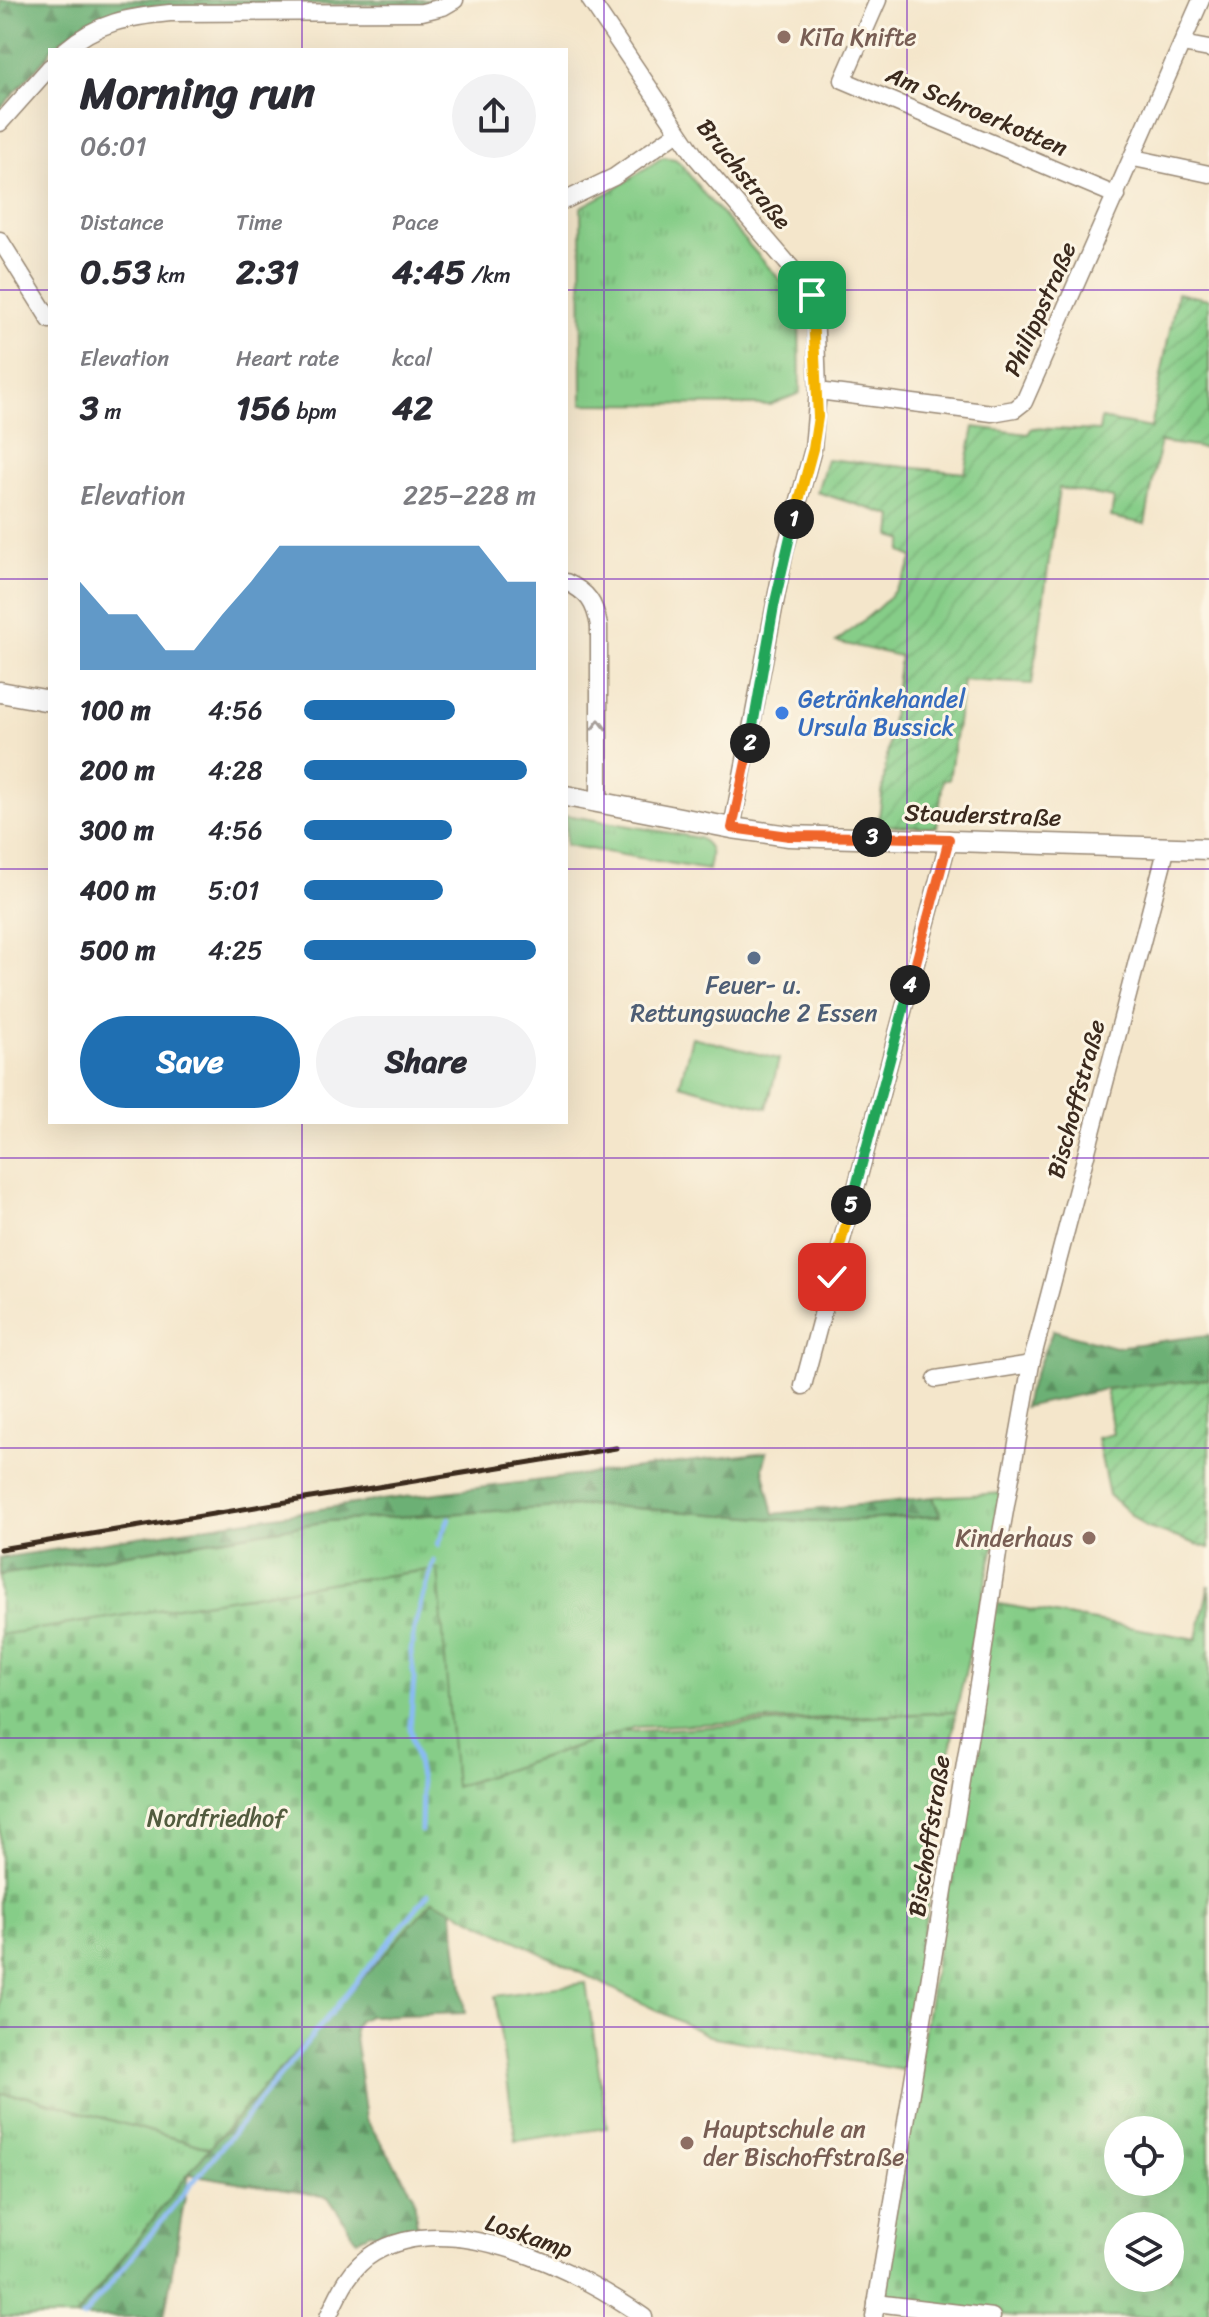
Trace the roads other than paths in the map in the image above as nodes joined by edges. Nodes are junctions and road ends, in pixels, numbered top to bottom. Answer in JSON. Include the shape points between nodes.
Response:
{"nodes":[{"id":1,"x":455,"y":0,"type":"edge"},
{"id":2,"x":590,"y":0,"type":"edge"},
{"id":3,"x":878,"y":0,"type":"edge"},
{"id":4,"x":1201,"y":0,"type":"edge"},
{"id":5,"x":1182,"y":44,"type":"junction"},
{"id":6,"x":68,"y":48,"type":"edge"},
{"id":7,"x":1209,"y":49,"type":"edge"},
{"id":8,"x":48,"y":69,"type":"edge"},
{"id":9,"x":0,"y":123,"type":"edge"},
{"id":10,"x":678,"y":132,"type":"junction"},
{"id":11,"x":1134,"y":158,"type":"junction"},
{"id":12,"x":1209,"y":174,"type":"edge"},
{"id":13,"x":1117,"y":196,"type":"junction"},
{"id":14,"x":568,"y":199,"type":"edge"},
{"id":15,"x":0,"y":240,"type":"edge"},
{"id":16,"x":48,"y":317,"type":"edge"},
{"id":17,"x":818,"y":391,"type":"junction"},
{"id":18,"x":568,"y":583,"type":"edge"},
{"id":19,"x":0,"y":692,"type":"edge"},
{"id":20,"x":48,"y":701,"type":"edge"},
{"id":21,"x":568,"y":796,"type":"edge"},
{"id":22,"x":599,"y":803,"type":"junction"},
{"id":23,"x":732,"y":828,"type":"junction"},
{"id":24,"x":949,"y":839,"type":"junction"},
{"id":25,"x":1167,"y":847,"type":"junction"},
{"id":26,"x":1209,"y":849,"type":"edge"},
{"id":27,"x":1031,"y":1364,"type":"junction"},
{"id":28,"x":936,"y":1379,"type":"dead end"},
{"id":29,"x":803,"y":1386,"type":"dead end"},
{"id":30,"x":875,"y":2310,"type":"edge"},
{"id":31,"x":328,"y":2317,"type":"edge"},
{"id":32,"x":644,"y":2317,"type":"edge"},
{"id":33,"x":992,"y":2317,"type":"edge"}],
"edges":[{"from":1,"to":6,"type":"street","via":[[432,11],[411,13],[131,17],[92,29]]},
{"from":2,"to":10,"type":"street","name":"Bruchstraße"},
{"from":3,"to":13,"type":"street","name":"Am Schroerkotten","via":[[843,80]]},
{"from":4,"to":5,"type":"street","name":"Philippstraße"},
{"from":5,"to":7,"type":"street"},
{"from":5,"to":11,"type":"street","name":"Philippstraße"},
{"from":8,"to":9,"type":"street"},
{"from":10,"to":14,"type":"street","via":[[614,177]]},
{"from":10,"to":17,"type":"street","name":"Bruchstraße","via":[[812,295]]},
{"from":11,"to":12,"type":"street"},
{"from":11,"to":13,"type":"street","name":"Philippstraße"},
{"from":13,"to":17,"type":"street","name":"Philippstraße","via":[[1030,392],[1015,409],[992,413]]},
{"from":15,"to":16,"type":"street"},
{"from":17,"to":23,"type":"street","name":"Bruchstraße","via":[[813,449],[785,551]]},
{"from":22,"to":18,"type":"street","one_way":true,"via":[[599,626],[589,596]]},
{"from":19,"to":20,"type":"main road"},
{"from":21,"to":22,"type":"main road","name":"Stauderstraße"},
{"from":22,"to":23,"type":"main road","name":"Stauderstraße"},
{"from":23,"to":24,"type":"main road","name":"Stauderstraße","via":[[789,836]]},
{"from":24,"to":25,"type":"main road","name":"Stauderstraße"},
{"from":24,"to":29,"type":"street"},
{"from":25,"to":26,"type":"main road","name":"Stauderstraße"},
{"from":25,"to":27,"type":"street","name":"Bischoffstraße"},
{"from":27,"to":28,"type":"street"},
{"from":27,"to":30,"type":"street","name":"Bischoffstraße"},
{"from":30,"to":33,"type":"street"},
{"from":31,"to":32,"type":"street","name":"Loskamp","via":[[342,2287],[374,2253],[426,2237],[483,2242],[525,2255]]}]}
